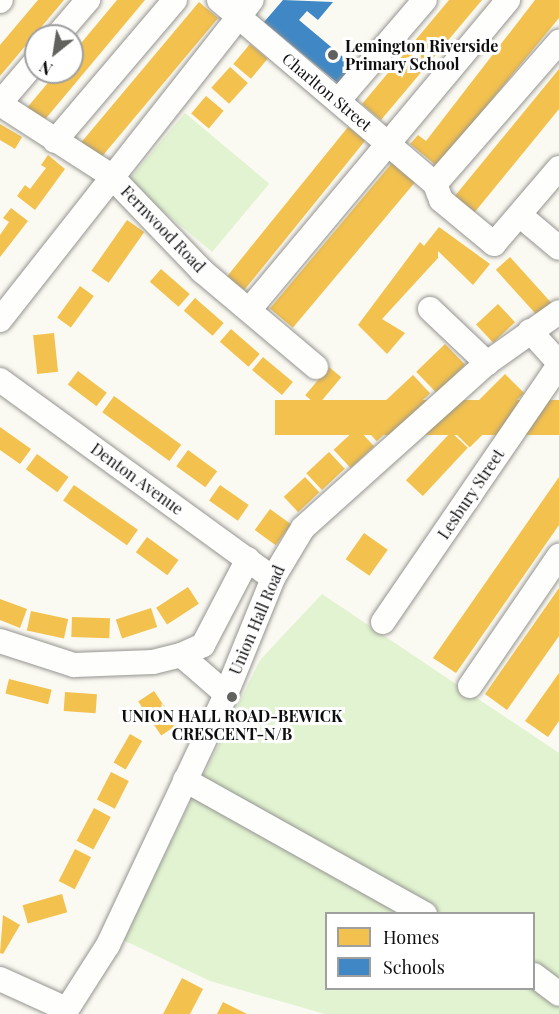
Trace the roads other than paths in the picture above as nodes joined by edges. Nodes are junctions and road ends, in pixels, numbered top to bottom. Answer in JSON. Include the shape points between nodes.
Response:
{"nodes":[{"id":1,"x":88,"y":0,"type":"edge"},
{"id":2,"x":175,"y":0,"type":"edge"},
{"id":3,"x":219,"y":0,"type":"edge"},
{"id":4,"x":425,"y":0,"type":"edge"},
{"id":5,"x":508,"y":0,"type":"edge"},
{"id":6,"x":245,"y":8,"type":"edge"},
{"id":7,"x":67,"y":24,"type":"edge"},
{"id":8,"x":559,"y":42,"type":"edge"},
{"id":9,"x":24,"y":75,"type":"edge"},
{"id":10,"x":338,"y":101,"type":"junction"},
{"id":11,"x":0,"y":104,"type":"edge"},
{"id":12,"x":55,"y":141,"type":"junction"},
{"id":13,"x":388,"y":144,"type":"junction"},
{"id":14,"x":559,"y":168,"type":"edge"},
{"id":15,"x":110,"y":175,"type":"junction"},
{"id":16,"x":435,"y":184,"type":"junction"},
{"id":17,"x":528,"y":222,"type":"dead end"},
{"id":18,"x":559,"y":248,"type":"edge"},
{"id":19,"x":430,"y":309,"type":"dead end"},
{"id":20,"x":249,"y":310,"type":"junction"},
{"id":21,"x":559,"y":312,"type":"edge"},
{"id":22,"x":0,"y":320,"type":"edge"},
{"id":23,"x":530,"y":331,"type":"junction"},
{"id":24,"x":487,"y":363,"type":"junction"},
{"id":25,"x":559,"y":364,"type":"edge"},
{"id":26,"x":316,"y":367,"type":"dead end"},
{"id":27,"x":0,"y":380,"type":"edge"},
{"id":28,"x":559,"y":556,"type":"edge"},
{"id":29,"x":248,"y":559,"type":"junction"},
{"id":30,"x":273,"y":578,"type":"junction"},
{"id":31,"x":384,"y":622,"type":"dead end"},
{"id":32,"x":0,"y":641,"type":"edge"},
{"id":33,"x":181,"y":655,"type":"junction"},
{"id":34,"x":470,"y":686,"type":"dead end"},
{"id":35,"x":226,"y":694,"type":"junction"},
{"id":36,"x":186,"y":780,"type":"junction"},
{"id":37,"x":420,"y":912,"type":"edge"},
{"id":38,"x":535,"y":976,"type":"edge"},
{"id":39,"x":0,"y":979,"type":"edge"},
{"id":40,"x":559,"y":994,"type":"edge"},
{"id":41,"x":65,"y":1012,"type":"edge"}],
"edges":[{"from":1,"to":7,"type":"street"},
{"from":2,"to":12,"type":"street"},
{"from":3,"to":6,"type":"street","name":"Charlton Street"},
{"from":4,"to":10,"type":"street"},
{"from":5,"to":13,"type":"street"},
{"from":6,"to":10,"type":"street","name":"Charlton Street"},
{"from":6,"to":15,"type":"street"},
{"from":8,"to":16,"type":"street"},
{"from":9,"to":11,"type":"street"},
{"from":10,"to":13,"type":"street","name":"Charlton Street"},
{"from":11,"to":12,"type":"street","name":"Fernwood Road"},
{"from":12,"to":15,"type":"street","name":"Fernwood Road"},
{"from":13,"to":16,"type":"street","name":"Charlton Street"},
{"from":13,"to":20,"type":"street"},
{"from":14,"to":16,"type":"street","name":"Charlton Street","via":[[494,244],[441,200]]},
{"from":15,"to":20,"type":"street","name":"Fernwood Road","via":[[202,271]]},
{"from":15,"to":22,"type":"street"},
{"from":17,"to":18,"type":"street"},
{"from":19,"to":24,"type":"street"},
{"from":20,"to":26,"type":"street","name":"Fernwood Road"},
{"from":21,"to":23,"type":"street","name":"Union Hall Road"},
{"from":23,"to":24,"type":"street","name":"Union Hall Road"},
{"from":23,"to":25,"type":"street"},
{"from":24,"to":30,"type":"street","name":"Union Hall Road","via":[[326,503],[303,528]]},
{"from":25,"to":31,"type":"street","name":"Lesbury Street"},
{"from":27,"to":29,"type":"street","name":"Denton Avenue"},
{"from":28,"to":34,"type":"street"},
{"from":29,"to":30,"type":"street","name":"Denton Avenue"},
{"from":29,"to":33,"type":"street","via":[[203,645]]},
{"from":30,"to":35,"type":"street","name":"Union Hall Road"},
{"from":32,"to":33,"type":"street","via":[[74,665],[153,662]]},
{"from":33,"to":35,"type":"street"},
{"from":35,"to":36,"type":"street","name":"Union Hall Road"},
{"from":36,"to":37,"type":"street"},
{"from":36,"to":41,"type":"street","name":"Union Hall Road","via":[[108,945]]},
{"from":38,"to":40,"type":"street"},
{"from":39,"to":41,"type":"street"}]}
